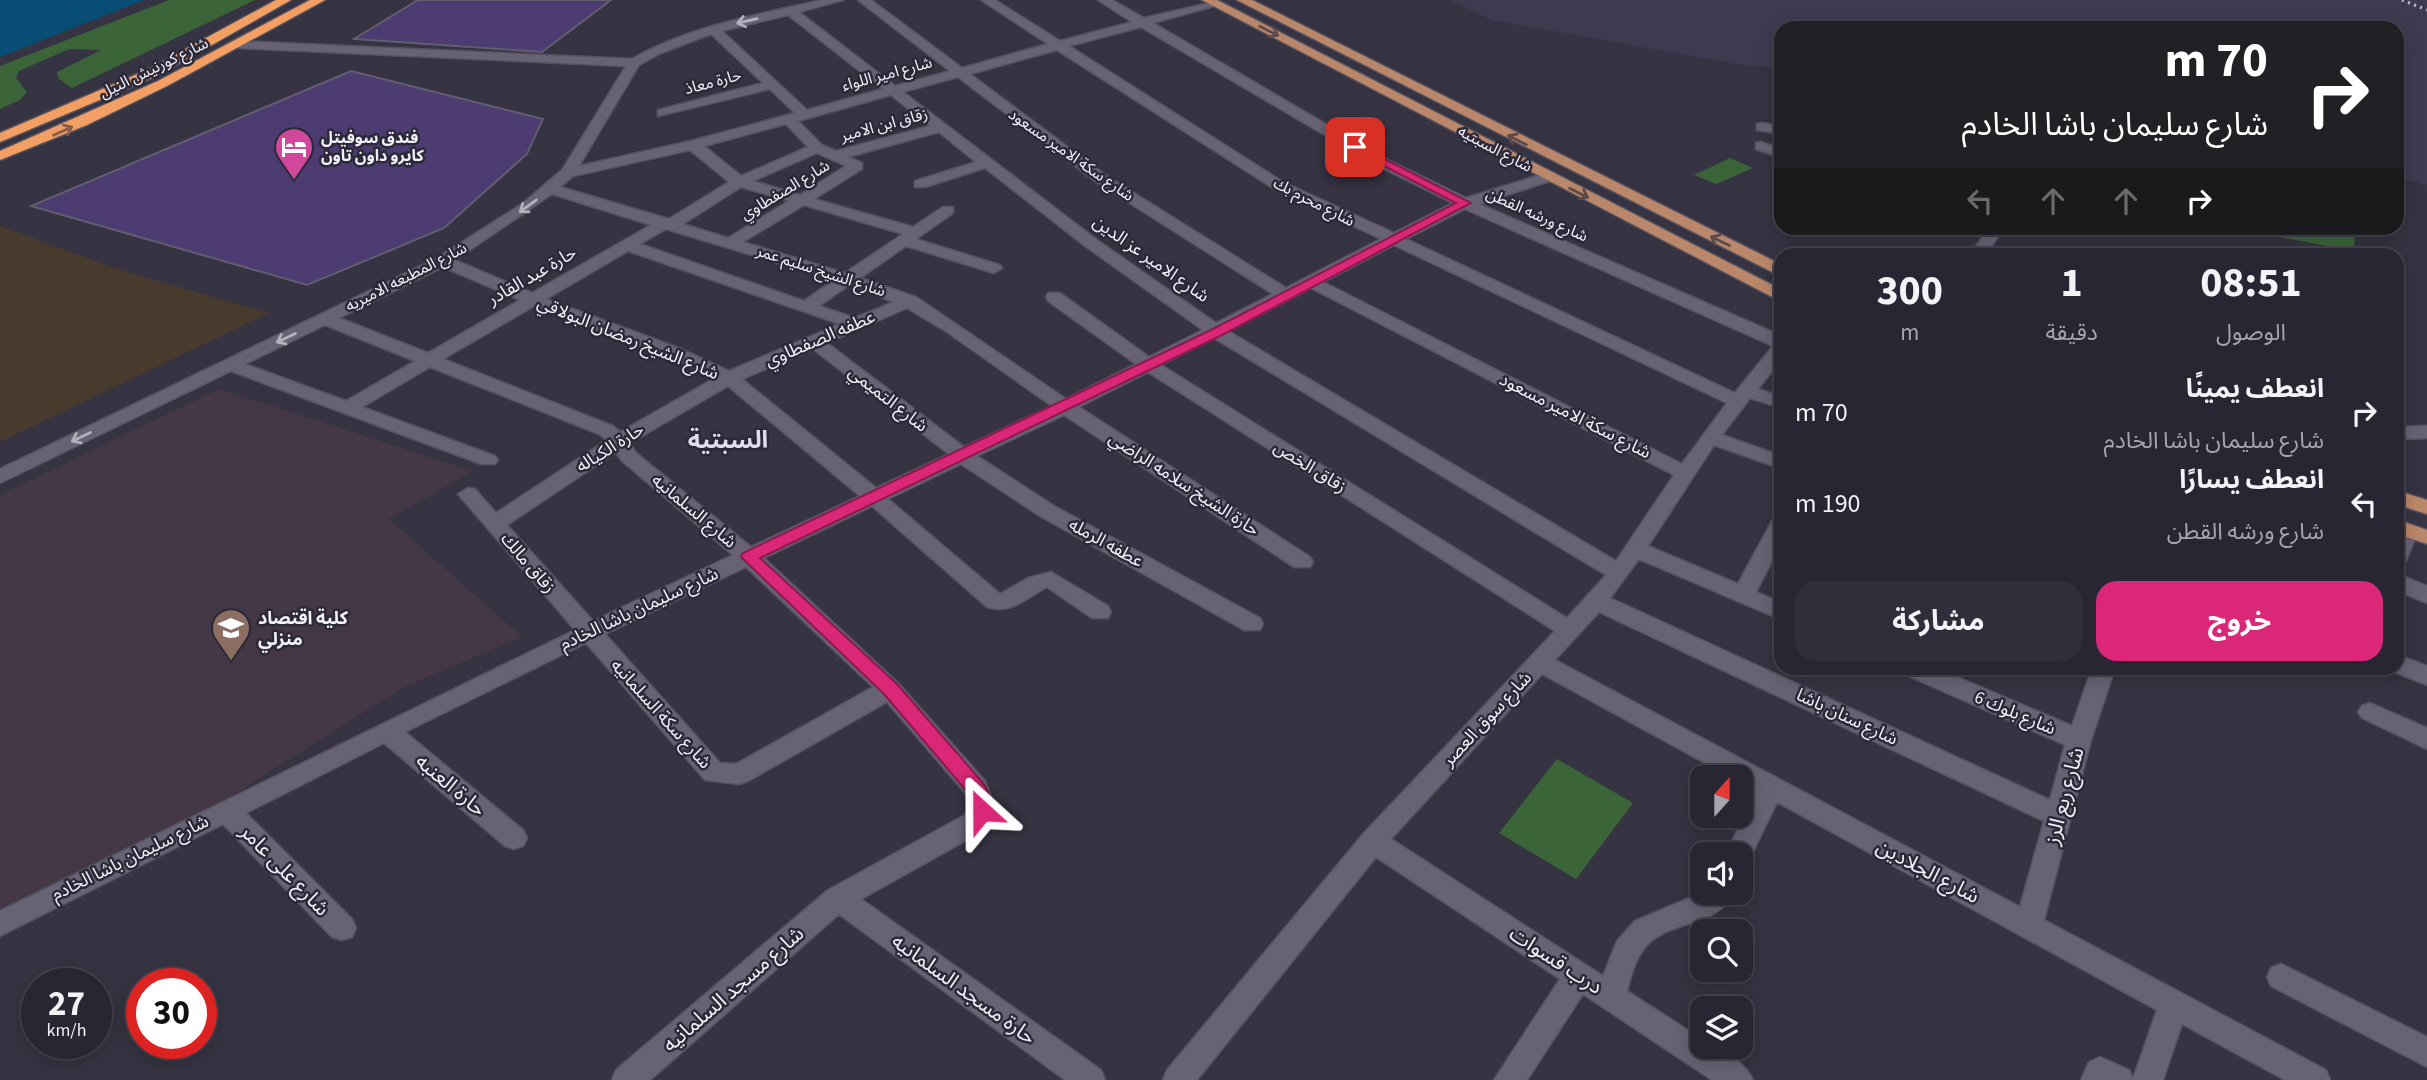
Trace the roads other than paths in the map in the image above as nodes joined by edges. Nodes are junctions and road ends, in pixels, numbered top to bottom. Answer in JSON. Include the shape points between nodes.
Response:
{"nodes":[{"id":1,"x":285,"y":0,"type":"edge"},
{"id":2,"x":319,"y":0,"type":"edge"},
{"id":3,"x":837,"y":0,"type":"edge"},
{"id":4,"x":864,"y":0,"type":"edge"},
{"id":5,"x":987,"y":0,"type":"edge"},
{"id":6,"x":1104,"y":0,"type":"edge"},
{"id":7,"x":1243,"y":0,"type":"edge"},
{"id":8,"x":1211,"y":1,"type":"edge"},
{"id":9,"x":790,"y":11,"type":"junction"},
{"id":10,"x":1143,"y":22,"type":"junction"},
{"id":11,"x":713,"y":29,"type":"junction"},
{"id":12,"x":239,"y":44,"type":"junction"},
{"id":13,"x":1058,"y":46,"type":"junction"},
{"id":14,"x":634,"y":63,"type":"junction"},
{"id":15,"x":958,"y":73,"type":"junction"},
{"id":16,"x":772,"y":85,"type":"junction"},
{"id":17,"x":894,"y":90,"type":"junction"},
{"id":18,"x":663,"y":113,"type":"dead end"},
{"id":19,"x":804,"y":114,"type":"junction"},
{"id":20,"x":789,"y":119,"type":"junction"},
{"id":21,"x":942,"y":127,"type":"junction"},
{"id":22,"x":1762,"y":127,"type":"dead end"},
{"id":23,"x":1774,"y":129,"type":"edge"},
{"id":24,"x":0,"y":138,"type":"edge"},
{"id":25,"x":694,"y":145,"type":"junction"},
{"id":26,"x":1760,"y":146,"type":"dead end"},
{"id":27,"x":817,"y":148,"type":"junction"},
{"id":28,"x":1774,"y":151,"type":"edge"},
{"id":29,"x":0,"y":156,"type":"edge"},
{"id":30,"x":834,"y":156,"type":"junction"},
{"id":31,"x":987,"y":163,"type":"junction"},
{"id":32,"x":568,"y":173,"type":"junction"},
{"id":33,"x":1548,"y":177,"type":"junction"},
{"id":34,"x":739,"y":183,"type":"junction"},
{"id":35,"x":920,"y":184,"type":"dead end"},
{"id":36,"x":551,"y":188,"type":"junction"},
{"id":37,"x":802,"y":200,"type":"junction"},
{"id":38,"x":1465,"y":203,"type":"junction"},
{"id":39,"x":948,"y":210,"type":"dead end"},
{"id":40,"x":668,"y":224,"type":"junction"},
{"id":41,"x":909,"y":236,"type":"junction"},
{"id":42,"x":1394,"y":242,"type":"junction"},
{"id":43,"x":731,"y":243,"type":"junction"},
{"id":44,"x":626,"y":245,"type":"junction"},
{"id":45,"x":443,"y":261,"type":"junction"},
{"id":46,"x":994,"y":268,"type":"dead end"},
{"id":47,"x":1774,"y":268,"type":"edge"},
{"id":48,"x":846,"y":279,"type":"junction"},
{"id":49,"x":1313,"y":283,"type":"junction"},
{"id":50,"x":1774,"y":293,"type":"edge"},
{"id":51,"x":1288,"y":296,"type":"junction"},
{"id":52,"x":1055,"y":297,"type":"dead end"},
{"id":53,"x":533,"y":300,"type":"junction"},
{"id":54,"x":910,"y":301,"type":"junction"},
{"id":55,"x":806,"y":306,"type":"junction"},
{"id":56,"x":325,"y":319,"type":"junction"},
{"id":57,"x":856,"y":324,"type":"junction"},
{"id":58,"x":1217,"y":332,"type":"junction"},
{"id":59,"x":1774,"y":340,"type":"edge"},
{"id":60,"x":814,"y":341,"type":"junction"},
{"id":61,"x":1774,"y":354,"type":"edge"},
{"id":62,"x":430,"y":360,"type":"junction"},
{"id":63,"x":230,"y":365,"type":"junction"},
{"id":64,"x":1149,"y":365,"type":"junction"},
{"id":65,"x":729,"y":378,"type":"junction"},
{"id":66,"x":1742,"y":396,"type":"junction"},
{"id":67,"x":1774,"y":402,"type":"edge"},
{"id":68,"x":1065,"y":407,"type":"junction"},
{"id":69,"x":347,"y":408,"type":"junction"},
{"id":70,"x":2427,"y":432,"type":"edge"},
{"id":71,"x":2404,"y":433,"type":"edge"},
{"id":72,"x":1710,"y":437,"type":"junction"},
{"id":73,"x":619,"y":441,"type":"junction"},
{"id":74,"x":963,"y":456,"type":"junction"},
{"id":75,"x":488,"y":460,"type":"dead end"},
{"id":76,"x":1774,"y":460,"type":"edge"},
{"id":77,"x":1687,"y":474,"type":"junction"},
{"id":78,"x":0,"y":477,"type":"edge"},
{"id":79,"x":468,"y":494,"type":"dead end"},
{"id":80,"x":875,"y":498,"type":"junction"},
{"id":81,"x":2404,"y":500,"type":"edge"},
{"id":82,"x":2427,"y":508,"type":"edge"},
{"id":83,"x":494,"y":524,"type":"junction"},
{"id":84,"x":1774,"y":539,"type":"edge"},
{"id":85,"x":1636,"y":548,"type":"junction"},
{"id":86,"x":749,"y":557,"type":"junction"},
{"id":87,"x":1302,"y":562,"type":"dead end"},
{"id":88,"x":1619,"y":573,"type":"junction"},
{"id":89,"x":2404,"y":585,"type":"edge"},
{"id":90,"x":1743,"y":595,"type":"junction"},
{"id":91,"x":2427,"y":595,"type":"edge"},
{"id":92,"x":1597,"y":601,"type":"junction"},
{"id":93,"x":1774,"y":609,"type":"edge"},
{"id":94,"x":1100,"y":612,"type":"dead end"},
{"id":95,"x":1252,"y":624,"type":"dead end"},
{"id":96,"x":1570,"y":630,"type":"junction"},
{"id":97,"x":588,"y":633,"type":"junction"},
{"id":98,"x":1540,"y":662,"type":"junction"},
{"id":99,"x":2404,"y":667,"type":"edge"},
{"id":100,"x":2102,"y":675,"type":"edge"},
{"id":101,"x":1949,"y":676,"type":"edge"},
{"id":102,"x":2427,"y":677,"type":"edge"},
{"id":103,"x":890,"y":689,"type":"junction"},
{"id":104,"x":2370,"y":712,"type":"dead end"},
{"id":105,"x":388,"y":732,"type":"junction"},
{"id":106,"x":2427,"y":739,"type":"edge"},
{"id":107,"x":2079,"y":740,"type":"junction"},
{"id":108,"x":1771,"y":787,"type":"junction"},
{"id":109,"x":228,"y":812,"type":"junction"},
{"id":110,"x":2059,"y":816,"type":"junction"},
{"id":111,"x":514,"y":838,"type":"dead end"},
{"id":112,"x":1373,"y":841,"type":"junction"},
{"id":113,"x":1745,"y":842,"type":"edge"},
{"id":114,"x":838,"y":898,"type":"junction"},
{"id":115,"x":1709,"y":905,"type":"edge"},
{"id":116,"x":0,"y":923,"type":"edge"},
{"id":117,"x":2029,"y":925,"type":"junction"},
{"id":118,"x":342,"y":928,"type":"dead end"},
{"id":119,"x":1579,"y":975,"type":"junction"},
{"id":120,"x":2281,"y":977,"type":"dead end"},
{"id":121,"x":1611,"y":997,"type":"junction"},
{"id":122,"x":2175,"y":1004,"type":"junction"},
{"id":123,"x":2427,"y":1053,"type":"edge"},
{"id":124,"x":627,"y":1080,"type":"edge"},
{"id":125,"x":1090,"y":1080,"type":"edge"},
{"id":126,"x":1178,"y":1080,"type":"edge"},
{"id":127,"x":1508,"y":1080,"type":"edge"},
{"id":128,"x":1738,"y":1080,"type":"edge"},
{"id":129,"x":2096,"y":1080,"type":"edge"},
{"id":130,"x":2118,"y":1080,"type":"edge"},
{"id":131,"x":2148,"y":1080,"type":"edge"},
{"id":132,"x":2315,"y":1080,"type":"edge"}],
"edges":[{"from":1,"to":24,"type":"highway","name":"شارع كورنيش النيل","via":[[154,72]]},
{"from":2,"to":12,"type":"highway","name":"شارع كورنيش النيل"},
{"from":3,"to":9,"type":"street"},
{"from":4,"to":15,"type":"street","name":"شارع سكة الامير مسعود"},
{"from":5,"to":13,"type":"street","name":"شارع محرم بك"},
{"from":6,"to":10,"type":"street","name":"شارع ورشه القطن"},
{"from":47,"to":7,"type":"main road","name":"شارع السبتيه","one_way":true},
{"from":8,"to":10,"type":"street","name":"شارع امير اللواء"},
{"from":8,"to":33,"type":"main road","name":"شارع السبتيه","one_way":true},
{"from":9,"to":11,"type":"street","one_way":true},
{"from":9,"to":17,"type":"street","name":"شارع الامير عز الدين"},
{"from":10,"to":13,"type":"street","name":"شارع امير اللواء"},
{"from":10,"to":38,"type":"street","name":"شارع ورشه القطن","via":[[1379,161]]},
{"from":11,"to":14,"type":"street"},
{"from":11,"to":16,"type":"street"},
{"from":12,"to":14,"type":"street"},
{"from":29,"to":12,"type":"highway","name":"شارع كورنيش النيل","one_way":true,"via":[[118,107]]},
{"from":13,"to":15,"type":"street","name":"شارع امير اللواء"},
{"from":13,"to":42,"type":"street","name":"شارع محرم بك","via":[[1278,185]]},
{"from":14,"to":32,"type":"street","name":"شارع المطبعه الاميريه"},
{"from":15,"to":17,"type":"street","name":"شارع امير اللواء"},
{"from":15,"to":51,"type":"street","name":"شارع سكة الامير مسعود","via":[[1100,178]]},
{"from":16,"to":18,"type":"street","name":"حارة معاذ"},
{"from":16,"to":19,"type":"street"},
{"from":17,"to":19,"type":"street","name":"شارع امير اللواء"},
{"from":17,"to":21,"type":"street","name":"شارع الامير عز الدين"},
{"from":19,"to":20,"type":"street","name":"شارع امير اللواء"},
{"from":20,"to":25,"type":"street","name":"شارع امير اللواء"},
{"from":20,"to":27,"type":"street","name":"شارع الصفطاوي"},
{"from":21,"to":30,"type":"street","name":"زقاق ابن الامير"},
{"from":21,"to":31,"type":"street","name":"شارع الامير عز الدين"},
{"from":22,"to":23,"type":"street"},
{"from":25,"to":32,"type":"street","name":"شارع امير اللواء"},
{"from":25,"to":34,"type":"street"},
{"from":26,"to":28,"type":"street"},
{"from":27,"to":30,"type":"street","name":"شارع الصفطاوي"},
{"from":27,"to":34,"type":"street","name":"حارة عبد القادر"},
{"from":30,"to":37,"type":"street","name":"شارع الصفطاوي","via":[[857,166]]},
{"from":31,"to":35,"type":"street"},
{"from":31,"to":58,"type":"street","name":"شارع الامير عز الدين"},
{"from":32,"to":36,"type":"street","name":"شارع المطبعه الاميريه"},
{"from":33,"to":38,"type":"street","name":"شارع سليمان باشا الخادم"},
{"from":33,"to":50,"type":"main road","name":"شارع السبتيه","one_way":true},
{"from":34,"to":37,"type":"street"},
{"from":34,"to":40,"type":"street","name":"حارة عبد القادر"},
{"from":36,"to":40,"type":"street","name":"شارع الشيخ سليم عمر"},
{"from":36,"to":45,"type":"street","name":"شارع المطبعه الاميريه","one_way":true},
{"from":37,"to":41,"type":"street"},
{"from":37,"to":43,"type":"street","name":"شارع الصفطاوي"},
{"from":38,"to":42,"type":"street","name":"شارع سليمان باشا الخادم"},
{"from":38,"to":59,"type":"street","name":"شارع ورشه القطن"},
{"from":39,"to":41,"type":"street"},
{"from":40,"to":43,"type":"street","name":"شارع الشيخ سليم عمر"},
{"from":40,"to":44,"type":"street","name":"حارة عبد القادر"},
{"from":41,"to":46,"type":"street"},
{"from":41,"to":48,"type":"street"},
{"from":42,"to":49,"type":"street","name":"شارع سليمان باشا الخادم"},
{"from":42,"to":66,"type":"street","name":"شارع محرم بك"},
{"from":43,"to":48,"type":"street","name":"شارع الشيخ سليم عمر"},
{"from":44,"to":53,"type":"street","name":"حارة عبد القادر"},
{"from":44,"to":55,"type":"street"},
{"from":45,"to":53,"type":"street","name":"شارع الشيخ رمضان البولاقي"},
{"from":45,"to":56,"type":"street","name":"شارع المطبعه الاميريه"},
{"from":48,"to":54,"type":"street","name":"شارع الشيخ سليم عمر"},
{"from":48,"to":55,"type":"street"},
{"from":49,"to":51,"type":"street","name":"شارع سليمان باشا الخادم"},
{"from":49,"to":77,"type":"street","name":"شارع سكة الامير مسعود"},
{"from":51,"to":58,"type":"street","name":"شارع سليمان باشا الخادم"},
{"from":52,"to":64,"type":"street","name":"زقاق الخص"},
{"from":53,"to":62,"type":"street","name":"حارة عبد القادر"},
{"from":53,"to":65,"type":"street","name":"شارع الشيخ رمضان البولاقي"},
{"from":54,"to":57,"type":"street","name":"عطفه الصفطاوي"},
{"from":54,"to":68,"type":"street","name":"شارع الشيخ سليم عمر","via":[[948,321]]},
{"from":55,"to":57,"type":"street"},
{"from":56,"to":62,"type":"street","name":"شارع السلمانيه"},
{"from":56,"to":63,"type":"street","name":"شارع المطبعه الاميريه","one_way":true},
{"from":57,"to":60,"type":"street","name":"عطفه الصفطاوي"},
{"from":58,"to":64,"type":"street","name":"شارع سليمان باشا الخادم"},
{"from":58,"to":88,"type":"street","name":"شارع الامير عز الدين"},
{"from":60,"to":65,"type":"street","name":"عطفه الصفطاوي"},
{"from":60,"to":74,"type":"street","name":"شارع التميمي"},
{"from":61,"to":66,"type":"street","name":"شارع سوق العصر"},
{"from":62,"to":69,"type":"street","name":"حارة عبد القادر"},
{"from":62,"to":73,"type":"street","name":"شارع السلمانيه","via":[[590,422]]},
{"from":63,"to":69,"type":"street"},
{"from":63,"to":78,"type":"street","name":"شارع المطبعه الاميريه","one_way":true},
{"from":64,"to":68,"type":"street","name":"شارع سليمان باشا الخادم"},
{"from":64,"to":96,"type":"street","name":"زقاق الخص"},
{"from":65,"to":73,"type":"street","name":"حارة الكياله"},
{"from":65,"to":80,"type":"street","name":"شارع الشيخ رمضان البولاقي"},
{"from":66,"to":67,"type":"street","name":"شارع محرم بك"},
{"from":66,"to":72,"type":"street","name":"شارع سوق العصر"},
{"from":68,"to":74,"type":"street","name":"شارع سليمان باشا الخادم"},
{"from":68,"to":87,"type":"street","name":"حارة الشيخ سلامه الراضي"},
{"from":69,"to":75,"type":"street"},
{"from":70,"to":71,"type":"street"},
{"from":72,"to":76,"type":"street"},
{"from":72,"to":77,"type":"street","name":"شارع سوق العصر"},
{"from":73,"to":83,"type":"street","name":"حارة الكياله"},
{"from":73,"to":86,"type":"street","name":"شارع السلمانيه","via":[[628,456]]},
{"from":74,"to":80,"type":"street","name":"شارع سليمان باشا الخادم"},
{"from":74,"to":95,"type":"street","name":"عطفه الرمله","via":[[1047,510]]},
{"from":77,"to":85,"type":"street","name":"شارع سوق العصر"},
{"from":79,"to":83,"type":"street","name":"زقاق مالك"},
{"from":80,"to":86,"type":"street","name":"شارع سليمان باشا الخادم"},
{"from":80,"to":94,"type":"street","name":"شارع الشيخ رمضان البولاقي","via":[[995,602],[1007,602],[1051,579]]},
{"from":81,"to":82,"type":"main road"},
{"from":83,"to":97,"type":"street","name":"زقاق مالك"},
{"from":84,"to":90,"type":"street"},
{"from":85,"to":88,"type":"street","name":"شارع سوق العصر"},
{"from":85,"to":90,"type":"street"},
{"from":86,"to":97,"type":"street","name":"شارع سليمان باشا الخادم"},
{"from":86,"to":103,"type":"street","name":"شارع السلمانيه"},
{"from":88,"to":92,"type":"street","name":"شارع سوق العصر"},
{"from":89,"to":91,"type":"street"},
{"from":90,"to":93,"type":"street"},
{"from":92,"to":96,"type":"street","name":"شارع سوق العصر"},
{"from":92,"to":110,"type":"street","name":"شارع سنان باشا"},
{"from":96,"to":98,"type":"street","name":"شارع سوق العصر"},
{"from":97,"to":103,"type":"street","name":"شارع سكة السلمانيه","via":[[714,773],[739,774]]},
{"from":97,"to":105,"type":"street","name":"شارع سليمان باشا الخادم"},
{"from":98,"to":108,"type":"street","name":"شارع الجلادين"},
{"from":98,"to":112,"type":"street","name":"شارع سوق العصر"},
{"from":99,"to":102,"type":"street"},
{"from":100,"to":107,"type":"street","name":"شارع ربع الرز"},
{"from":101,"to":107,"type":"street","name":"شارع بلوك 6"},
{"from":103,"to":114,"type":"street","name":"شارع السلمانيه","via":[[976,789],[983,801],[982,811],[974,823]]},
{"from":104,"to":106,"type":"street"},
{"from":105,"to":109,"type":"street","name":"شارع سليمان باشا الخادم"},
{"from":105,"to":111,"type":"street","name":"حارة العنبه"},
{"from":107,"to":110,"type":"street","name":"شارع ربع الرز"},
{"from":108,"to":113,"type":"street"},
{"from":108,"to":117,"type":"street","name":"شارع الجلادين"},
{"from":109,"to":116,"type":"street","name":"شارع سليمان باشا الخادم"},
{"from":109,"to":118,"type":"street","name":"شارع على عامر"},
{"from":110,"to":117,"type":"street","name":"شارع ربع الرز"},
{"from":112,"to":119,"type":"street","name":"درب قسوات"},
{"from":112,"to":126,"type":"street","name":"شارع سوق العصر"},
{"from":114,"to":124,"type":"street","name":"شارع مسجد السلمانيه"},
{"from":114,"to":125,"type":"street","name":"حارة مسجد السلمانيه"},
{"from":115,"to":121,"type":"street","via":[[1649,926],[1636,936]]},
{"from":117,"to":122,"type":"street","name":"شارع الجلادين"},
{"from":119,"to":121,"type":"street","name":"درب قسوات"},
{"from":119,"to":127,"type":"street"},
{"from":120,"to":123,"type":"street"},
{"from":121,"to":128,"type":"street","name":"درب قسوات"},
{"from":122,"to":131,"type":"street"},
{"from":122,"to":132,"type":"street","name":"شارع الجلادين"},
{"from":129,"to":130,"type":"street","via":[[2100,1072]]}]}
